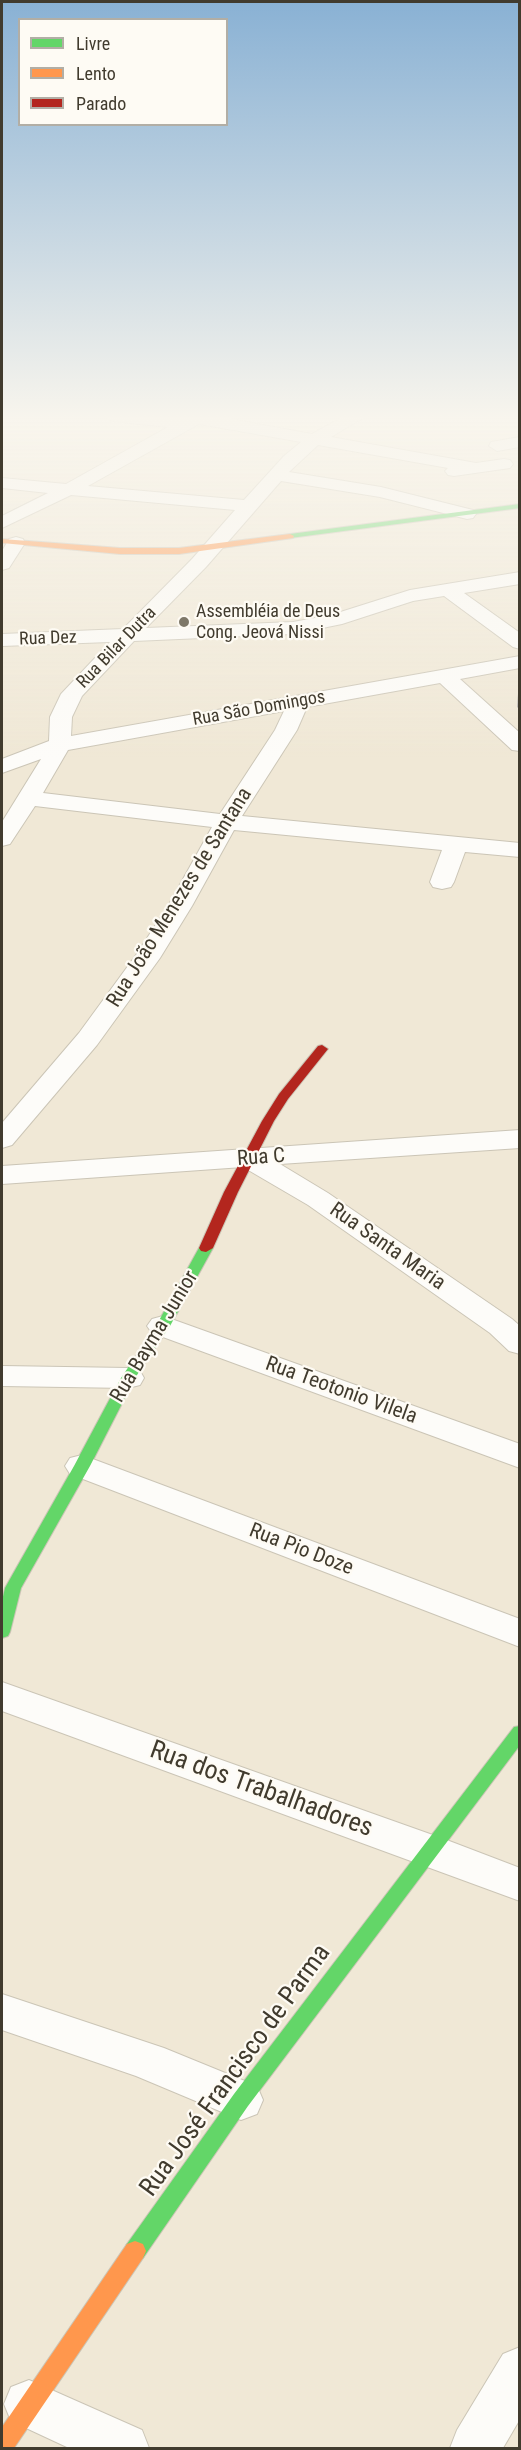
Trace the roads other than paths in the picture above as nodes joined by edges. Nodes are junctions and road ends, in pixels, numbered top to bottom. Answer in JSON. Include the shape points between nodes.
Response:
{"nodes":[{"id":1,"x":226,"y":530,"type":"edge"},
{"id":2,"x":347,"y":530,"type":"edge"},
{"id":3,"x":9,"y":542,"type":"edge"},
{"id":4,"x":209,"y":549,"type":"junction"},
{"id":5,"x":2,"y":564,"type":"edge"},
{"id":6,"x":519,"y":578,"type":"edge"},
{"id":7,"x":448,"y":590,"type":"junction"},
{"id":8,"x":128,"y":636,"type":"junction"},
{"id":9,"x":2,"y":640,"type":"edge"},
{"id":10,"x":519,"y":643,"type":"edge"},
{"id":11,"x":519,"y":662,"type":"edge"},
{"id":12,"x":444,"y":675,"type":"junction"},
{"id":13,"x":299,"y":702,"type":"junction"},
{"id":14,"x":60,"y":745,"type":"junction"},
{"id":15,"x":519,"y":745,"type":"edge"},
{"id":16,"x":2,"y":766,"type":"edge"},
{"id":17,"x":27,"y":798,"type":"junction"},
{"id":18,"x":227,"y":822,"type":"junction"},
{"id":19,"x":2,"y":839,"type":"edge"},
{"id":20,"x":456,"y":845,"type":"junction"},
{"id":21,"x":519,"y":850,"type":"edge"},
{"id":22,"x":442,"y":882,"type":"dead end"},
{"id":23,"x":322,"y":1049,"type":"dead end"},
{"id":24,"x":2,"y":1139,"type":"edge"},
{"id":25,"x":519,"y":1139,"type":"edge"},
{"id":26,"x":250,"y":1158,"type":"junction"},
{"id":27,"x":2,"y":1175,"type":"edge"},
{"id":28,"x":163,"y":1326,"type":"junction"},
{"id":29,"x":513,"y":1330,"type":"edge"},
{"id":30,"x":2,"y":1376,"type":"edge"},
{"id":31,"x":128,"y":1378,"type":"junction"},
{"id":32,"x":519,"y":1457,"type":"edge"},
{"id":33,"x":82,"y":1466,"type":"junction"},
{"id":34,"x":7,"y":1588,"type":"edge"},
{"id":35,"x":2,"y":1632,"type":"edge"},
{"id":36,"x":519,"y":1634,"type":"edge"},
{"id":37,"x":2,"y":1696,"type":"edge"},
{"id":38,"x":519,"y":1732,"type":"edge"},
{"id":39,"x":430,"y":1850,"type":"junction"},
{"id":40,"x":519,"y":1885,"type":"edge"},
{"id":41,"x":2,"y":2012,"type":"edge"},
{"id":42,"x":241,"y":2100,"type":"junction"},
{"id":43,"x":519,"y":2371,"type":"edge"},
{"id":44,"x":29,"y":2403,"type":"junction"},
{"id":45,"x":2,"y":2446,"type":"edge"},
{"id":46,"x":124,"y":2448,"type":"edge"},
{"id":47,"x":475,"y":2448,"type":"edge"}],
"edges":[{"from":1,"to":4,"type":"street","name":"Rua Bilar Dutra"},
{"from":2,"to":4,"type":"street"},
{"from":3,"to":4,"type":"street","via":[[129,551]]},
{"from":3,"to":5,"type":"street"},
{"from":4,"to":8,"type":"street","name":"Rua Bilar Dutra"},
{"from":6,"to":7,"type":"street","name":"Rua Dez"},
{"from":7,"to":8,"type":"street","name":"Rua Dez","via":[[293,628]]},
{"from":7,"to":10,"type":"street"},
{"from":8,"to":9,"type":"street","name":"Rua Dez"},
{"from":8,"to":14,"type":"street","name":"Rua Bilar Dutra","via":[[72,694],[61,717]]},
{"from":11,"to":12,"type":"street","name":"Rua São Domingos"},
{"from":12,"to":13,"type":"street","name":"Rua São Domingos"},
{"from":12,"to":15,"type":"street"},
{"from":13,"to":14,"type":"street","name":"Rua São Domingos"},
{"from":13,"to":18,"type":"street","name":"Rua João Menezes de Santana","via":[[286,730]]},
{"from":14,"to":16,"type":"street","name":"Rua São Domingos"},
{"from":14,"to":17,"type":"street","name":"Rua Bilar Dutra"},
{"from":17,"to":18,"type":"street"},
{"from":17,"to":19,"type":"street","name":"Rua Bilar Dutra"},
{"from":18,"to":20,"type":"street"},
{"from":18,"to":24,"type":"street","name":"Rua João Menezes de Santana","via":[[180,906],[118,998]]},
{"from":20,"to":21,"type":"street"},
{"from":20,"to":22,"type":"street"},
{"from":23,"to":26,"type":"street","name":"Rua Bayma Junior","via":[[283,1097]]},
{"from":25,"to":26,"type":"street","name":"Rua C"},
{"from":26,"to":27,"type":"street","name":"Rua C"},
{"from":26,"to":28,"type":"street","name":"Rua Bayma Junior","via":[[197,1267]]},
{"from":26,"to":29,"type":"street","name":"Rua Santa Maria"},
{"from":28,"to":31,"type":"street","name":"Rua Bayma Junior"},
{"from":28,"to":32,"type":"street","name":"Rua Teotonio Vilela"},
{"from":30,"to":31,"type":"street"},
{"from":31,"to":33,"type":"street","name":"Rua Bayma Junior"},
{"from":33,"to":34,"type":"street","name":"Rua Bayma Junior"},
{"from":33,"to":36,"type":"street","name":"Rua Pio Doze"},
{"from":34,"to":35,"type":"street","name":"Rua Bayma Junior"},
{"from":37,"to":39,"type":"street","name":"Rua dos Trabalhadores"},
{"from":38,"to":39,"type":"street","name":"Rua José Francisco de Parma"},
{"from":39,"to":40,"type":"street","name":"Rua dos Trabalhadores"},
{"from":39,"to":42,"type":"street","name":"Rua José Francisco de Parma"},
{"from":41,"to":42,"type":"street","via":[[148,2061]]},
{"from":42,"to":44,"type":"street","name":"Rua José Francisco de Parma"},
{"from":43,"to":47,"type":"street"},
{"from":44,"to":45,"type":"street","name":"Rua José Francisco de Parma"},
{"from":44,"to":46,"type":"street"}]}
